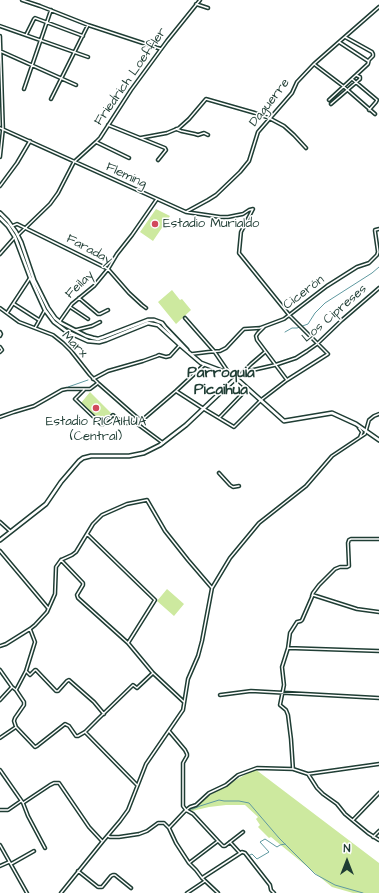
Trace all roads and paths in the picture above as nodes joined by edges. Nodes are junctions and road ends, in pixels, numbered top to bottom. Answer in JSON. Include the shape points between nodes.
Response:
{"nodes":[{"id":1,"x":22,"y":0,"type":"edge"},
{"id":2,"x":200,"y":0,"type":"edge"},
{"id":3,"x":196,"y":4,"type":"junction"},
{"id":4,"x":379,"y":7,"type":"edge"},
{"id":5,"x":208,"y":8,"type":"dead end"},
{"id":6,"x":51,"y":10,"type":"junction"},
{"id":7,"x":47,"y":22,"type":"junction"},
{"id":8,"x":88,"y":25,"type":"junction"},
{"id":9,"x":0,"y":26,"type":"edge"},
{"id":10,"x":26,"y":35,"type":"junction"},
{"id":11,"x":0,"y":36,"type":"edge"},
{"id":12,"x":83,"y":36,"type":"junction"},
{"id":13,"x":345,"y":37,"type":"junction"},
{"id":14,"x":41,"y":40,"type":"junction"},
{"id":15,"x":339,"y":42,"type":"junction"},
{"id":16,"x":161,"y":49,"type":"junction"},
{"id":17,"x":0,"y":52,"type":"edge"},
{"id":18,"x":75,"y":52,"type":"junction"},
{"id":19,"x":88,"y":57,"type":"dead end"},
{"id":20,"x":368,"y":61,"type":"junction"},
{"id":21,"x":314,"y":64,"type":"junction"},
{"id":22,"x":32,"y":65,"type":"junction"},
{"id":23,"x":356,"y":75,"type":"junction"},
{"id":24,"x":62,"y":78,"type":"junction"},
{"id":25,"x":0,"y":79,"type":"edge"},
{"id":26,"x":352,"y":79,"type":"junction"},
{"id":27,"x":356,"y":82,"type":"junction"},
{"id":28,"x":76,"y":85,"type":"dead end"},
{"id":29,"x":343,"y":86,"type":"junction"},
{"id":30,"x":24,"y":89,"type":"dead end"},
{"id":31,"x":347,"y":90,"type":"junction"},
{"id":32,"x":52,"y":99,"type":"dead end"},
{"id":33,"x":329,"y":100,"type":"dead end"},
{"id":34,"x":331,"y":104,"type":"dead end"},
{"id":35,"x":369,"y":110,"type":"junction"},
{"id":36,"x":375,"y":114,"type":"dead end"},
{"id":37,"x":269,"y":118,"type":"junction"},
{"id":38,"x":108,"y":125,"type":"junction"},
{"id":39,"x":0,"y":128,"type":"edge"},
{"id":40,"x":3,"y":129,"type":"junction"},
{"id":41,"x":176,"y":129,"type":"junction"},
{"id":42,"x":208,"y":135,"type":"dead end"},
{"id":43,"x":140,"y":138,"type":"junction"},
{"id":44,"x":30,"y":141,"type":"junction"},
{"id":45,"x":96,"y":142,"type":"junction"},
{"id":46,"x":306,"y":148,"type":"dead end"},
{"id":47,"x":0,"y":157,"type":"edge"},
{"id":48,"x":129,"y":158,"type":"dead end"},
{"id":49,"x":158,"y":160,"type":"dead end"},
{"id":50,"x":74,"y":162,"type":"junction"},
{"id":51,"x":0,"y":186,"type":"edge"},
{"id":52,"x":157,"y":200,"type":"junction"},
{"id":53,"x":186,"y":212,"type":"junction"},
{"id":54,"x":0,"y":214,"type":"edge"},
{"id":55,"x":0,"y":218,"type":"edge"},
{"id":56,"x":12,"y":226,"type":"junction"},
{"id":57,"x":25,"y":228,"type":"junction"},
{"id":58,"x":379,"y":229,"type":"edge"},
{"id":59,"x":16,"y":236,"type":"junction"},
{"id":60,"x":0,"y":254,"type":"edge"},
{"id":61,"x":108,"y":269,"type":"junction"},
{"id":62,"x":31,"y":276,"type":"junction"},
{"id":63,"x":379,"y":288,"type":"edge"},
{"id":64,"x":79,"y":298,"type":"junction"},
{"id":65,"x":13,"y":304,"type":"junction"},
{"id":66,"x":70,"y":307,"type":"junction"},
{"id":67,"x":0,"y":308,"type":"edge"},
{"id":68,"x":146,"y":308,"type":"dead end"},
{"id":69,"x":45,"y":310,"type":"junction"},
{"id":70,"x":108,"y":310,"type":"dead end"},
{"id":71,"x":7,"y":313,"type":"junction"},
{"id":72,"x":290,"y":316,"type":"junction"},
{"id":73,"x":185,"y":318,"type":"dead end"},
{"id":74,"x":88,"y":319,"type":"dead end"},
{"id":75,"x":39,"y":320,"type":"junction"},
{"id":76,"x":100,"y":322,"type":"dead end"},
{"id":77,"x":58,"y":323,"type":"junction"},
{"id":78,"x":264,"y":327,"type":"junction"},
{"id":79,"x":35,"y":328,"type":"junction"},
{"id":80,"x":74,"y":331,"type":"junction"},
{"id":81,"x":0,"y":332,"type":"edge"},
{"id":82,"x":0,"y":336,"type":"edge"},
{"id":83,"x":318,"y":344,"type":"junction"},
{"id":84,"x":180,"y":345,"type":"junction"},
{"id":85,"x":0,"y":347,"type":"edge"},
{"id":86,"x":214,"y":351,"type":"junction"},
{"id":87,"x":0,"y":352,"type":"edge"},
{"id":88,"x":265,"y":352,"type":"junction"},
{"id":89,"x":190,"y":354,"type":"junction"},
{"id":90,"x":204,"y":364,"type":"junction"},
{"id":91,"x":275,"y":365,"type":"junction"},
{"id":92,"x":244,"y":371,"type":"junction"},
{"id":93,"x":230,"y":374,"type":"junction"},
{"id":94,"x":236,"y":378,"type":"junction"},
{"id":95,"x":94,"y":379,"type":"junction"},
{"id":96,"x":287,"y":380,"type":"junction"},
{"id":97,"x":98,"y":383,"type":"junction"},
{"id":98,"x":248,"y":388,"type":"junction"},
{"id":99,"x":84,"y":390,"type":"junction"},
{"id":100,"x":176,"y":391,"type":"junction"},
{"id":101,"x":261,"y":400,"type":"junction"},
{"id":102,"x":204,"y":409,"type":"junction"},
{"id":103,"x":379,"y":414,"type":"edge"},
{"id":104,"x":0,"y":416,"type":"edge"},
{"id":105,"x":219,"y":418,"type":"junction"},
{"id":106,"x":141,"y":421,"type":"junction"},
{"id":107,"x":136,"y":423,"type":"junction"},
{"id":108,"x":356,"y":424,"type":"junction"},
{"id":109,"x":365,"y":430,"type":"junction"},
{"id":110,"x":360,"y":437,"type":"junction"},
{"id":111,"x":378,"y":439,"type":"edge"},
{"id":112,"x":163,"y":442,"type":"junction"},
{"id":113,"x":219,"y":473,"type":"dead end"},
{"id":114,"x":239,"y":486,"type":"dead end"},
{"id":115,"x":0,"y":522,"type":"edge"},
{"id":116,"x":11,"y":532,"type":"junction"},
{"id":117,"x":88,"y":534,"type":"junction"},
{"id":118,"x":379,"y":539,"type":"edge"},
{"id":119,"x":0,"y":540,"type":"edge"},
{"id":120,"x":0,"y":551,"type":"edge"},
{"id":121,"x":61,"y":560,"type":"junction"},
{"id":122,"x":212,"y":588,"type":"junction"},
{"id":123,"x":312,"y":596,"type":"junction"},
{"id":124,"x":48,"y":609,"type":"junction"},
{"id":125,"x":379,"y":612,"type":"edge"},
{"id":126,"x":30,"y":629,"type":"junction"},
{"id":127,"x":128,"y":643,"type":"junction"},
{"id":128,"x":0,"y":646,"type":"edge"},
{"id":129,"x":288,"y":648,"type":"junction"},
{"id":130,"x":379,"y":651,"type":"edge"},
{"id":131,"x":0,"y":670,"type":"edge"},
{"id":132,"x":26,"y":670,"type":"junction"},
{"id":133,"x":153,"y":673,"type":"junction"},
{"id":134,"x":12,"y":687,"type":"junction"},
{"id":135,"x":16,"y":690,"type":"junction"},
{"id":136,"x":282,"y":692,"type":"junction"},
{"id":137,"x":220,"y":695,"type":"dead end"},
{"id":138,"x":379,"y":698,"type":"edge"},
{"id":139,"x":0,"y":700,"type":"edge"},
{"id":140,"x":184,"y":702,"type":"junction"},
{"id":141,"x":104,"y":714,"type":"junction"},
{"id":142,"x":16,"y":727,"type":"junction"},
{"id":143,"x":169,"y":731,"type":"junction"},
{"id":144,"x":85,"y":732,"type":"junction"},
{"id":145,"x":0,"y":738,"type":"edge"},
{"id":146,"x":379,"y":764,"type":"edge"},
{"id":147,"x":293,"y":769,"type":"junction"},
{"id":148,"x":0,"y":770,"type":"edge"},
{"id":149,"x":308,"y":774,"type":"junction"},
{"id":150,"x":137,"y":785,"type":"junction"},
{"id":151,"x":379,"y":793,"type":"edge"},
{"id":152,"x":21,"y":801,"type":"junction"},
{"id":153,"x":23,"y":803,"type":"junction"},
{"id":154,"x":0,"y":810,"type":"edge"},
{"id":155,"x":186,"y":810,"type":"junction"},
{"id":156,"x":353,"y":820,"type":"junction"},
{"id":157,"x":169,"y":828,"type":"junction"},
{"id":158,"x":379,"y":831,"type":"edge"},
{"id":159,"x":243,"y":832,"type":"dead end"},
{"id":160,"x":108,"y":836,"type":"junction"},
{"id":161,"x":373,"y":837,"type":"junction"},
{"id":162,"x":379,"y":840,"type":"edge"},
{"id":163,"x":102,"y":841,"type":"junction"},
{"id":164,"x":218,"y":841,"type":"junction"},
{"id":165,"x":230,"y":842,"type":"junction"},
{"id":166,"x":0,"y":845,"type":"edge"},
{"id":167,"x":45,"y":848,"type":"dead end"},
{"id":168,"x":34,"y":851,"type":"dead end"},
{"id":169,"x":240,"y":853,"type":"junction"},
{"id":170,"x":10,"y":863,"type":"junction"},
{"id":171,"x":188,"y":863,"type":"junction"},
{"id":172,"x":0,"y":866,"type":"edge"},
{"id":173,"x":78,"y":871,"type":"junction"},
{"id":174,"x":202,"y":878,"type":"junction"},
{"id":175,"x":205,"y":881,"type":"junction"},
{"id":176,"x":131,"y":888,"type":"dead end"},
{"id":177,"x":63,"y":890,"type":"junction"},
{"id":178,"x":27,"y":893,"type":"edge"},
{"id":179,"x":61,"y":893,"type":"edge"},
{"id":180,"x":65,"y":893,"type":"edge"},
{"id":181,"x":187,"y":893,"type":"edge"},
{"id":182,"x":218,"y":893,"type":"edge"},
{"id":183,"x":274,"y":893,"type":"edge"}],
"edges":[{"from":1,"to":6,"type":"street"},
{"from":2,"to":3,"type":"street","name":"Friedrich Loeffler"},
{"from":3,"to":5,"type":"street"},
{"from":3,"to":16,"type":"street","name":"Friedrich Loeffler"},
{"from":4,"to":13,"type":"street","name":"Daguerre"},
{"from":6,"to":7,"type":"street"},
{"from":6,"to":8,"type":"street"},
{"from":7,"to":10,"type":"street","via":[[34,19]]},
{"from":7,"to":12,"type":"street"},
{"from":7,"to":14,"type":"street"},
{"from":8,"to":12,"type":"street"},
{"from":8,"to":16,"type":"street"},
{"from":9,"to":10,"type":"street"},
{"from":10,"to":14,"type":"street"},
{"from":11,"to":17,"type":"street"},
{"from":12,"to":18,"type":"street"},
{"from":13,"to":15,"type":"street","name":"Daguerre"},
{"from":13,"to":20,"type":"street","via":[[373,53]]},
{"from":14,"to":18,"type":"street"},
{"from":14,"to":22,"type":"street"},
{"from":15,"to":20,"type":"street"},
{"from":15,"to":21,"type":"street","name":"Daguerre"},
{"from":16,"to":38,"type":"street","name":"Friedrich Loeffler"},
{"from":17,"to":22,"type":"street"},
{"from":17,"to":25,"type":"street"},
{"from":18,"to":19,"type":"street"},
{"from":18,"to":24,"type":"street"},
{"from":20,"to":23,"type":"street"},
{"from":21,"to":29,"type":"street"},
{"from":21,"to":37,"type":"street","name":"Daguerre"},
{"from":22,"to":24,"type":"street"},
{"from":22,"to":30,"type":"street"},
{"from":23,"to":26,"type":"street"},
{"from":23,"to":27,"type":"street","via":[[360,78]]},
{"from":24,"to":28,"type":"street"},
{"from":24,"to":32,"type":"street"},
{"from":25,"to":40,"type":"street"},
{"from":26,"to":27,"type":"street"},
{"from":26,"to":29,"type":"street"},
{"from":27,"to":31,"type":"street"},
{"from":27,"to":35,"type":"street","via":[[377,100]]},
{"from":29,"to":31,"type":"street"},
{"from":29,"to":33,"type":"street"},
{"from":31,"to":34,"type":"street"},
{"from":31,"to":35,"type":"street"},
{"from":35,"to":36,"type":"street"},
{"from":37,"to":41,"type":"street","via":[[206,100]]},
{"from":37,"to":46,"type":"street","via":[[284,126]]},
{"from":37,"to":53,"type":"street","name":"Daguerre","via":[[258,132],[249,161],[240,172],[212,198]]},
{"from":38,"to":43,"type":"street"},
{"from":38,"to":45,"type":"street","name":"Friedrich Loeffler"},
{"from":39,"to":40,"type":"street","name":"Fleming"},
{"from":40,"to":44,"type":"street","name":"Fleming"},
{"from":40,"to":47,"type":"street"},
{"from":41,"to":42,"type":"street"},
{"from":41,"to":43,"type":"street"},
{"from":43,"to":49,"type":"street","via":[[166,148]]},
{"from":44,"to":50,"type":"street","name":"Fleming"},
{"from":44,"to":51,"type":"street"},
{"from":45,"to":48,"type":"street"},
{"from":45,"to":50,"type":"street","name":"Friedrich Loeffler"},
{"from":50,"to":52,"type":"street","name":"Fleming"},
{"from":50,"to":57,"type":"street","via":[[50,204]]},
{"from":52,"to":53,"type":"street","name":"Fleming"},
{"from":52,"to":61,"type":"street","name":"Feilay"},
{"from":53,"to":72,"type":"street","name":"Fleming","via":[[228,217],[253,209],[241,232],[239,253]]},
{"from":54,"to":56,"type":"main road"},
{"from":55,"to":59,"type":"main road"},
{"from":56,"to":57,"type":"street","name":"Faraday","via":[[17,224]]},
{"from":56,"to":59,"type":"main road"},
{"from":57,"to":59,"type":"street"},
{"from":57,"to":61,"type":"street","name":"Faraday"},
{"from":58,"to":72,"type":"street","name":"Cicerón","via":[[375,231],[377,255],[368,263],[327,286]]},
{"from":59,"to":60,"type":"street"},
{"from":59,"to":62,"type":"main road"},
{"from":61,"to":64,"type":"street","name":"Feilay","via":[[94,286]]},
{"from":61,"to":68,"type":"street","name":"Faraday"},
{"from":62,"to":65,"type":"street"},
{"from":62,"to":69,"type":"main road"},
{"from":62,"to":77,"type":"main road"},
{"from":63,"to":83,"type":"street","name":"Los Cipreses"},
{"from":64,"to":66,"type":"street","name":"Feilay"},
{"from":64,"to":70,"type":"street","via":[[98,314]]},
{"from":65,"to":71,"type":"street"},
{"from":65,"to":75,"type":"street"},
{"from":66,"to":74,"type":"street"},
{"from":66,"to":77,"type":"street","name":"Feilay"},
{"from":67,"to":71,"type":"street","name":"Marx"},
{"from":69,"to":75,"type":"street"},
{"from":69,"to":77,"type":"main road"},
{"from":71,"to":79,"type":"street","name":"Marx","via":[[19,322]]},
{"from":72,"to":78,"type":"street","name":"Cicerón"},
{"from":72,"to":83,"type":"street"},
{"from":73,"to":86,"type":"street"},
{"from":75,"to":79,"type":"street"},
{"from":76,"to":80,"type":"street"},
{"from":77,"to":80,"type":"main road"},
{"from":77,"to":84,"type":"main road","via":[[66,331],[95,342],[148,323],[154,324]]},
{"from":78,"to":86,"type":"street","name":"Cicerón","via":[[244,329],[226,348]]},
{"from":78,"to":88,"type":"street","via":[[256,336]]},
{"from":79,"to":95,"type":"street","name":"Marx","via":[[53,335],[63,343]]},
{"from":80,"to":89,"type":"main road","via":[[90,338],[100,338],[154,320],[162,324]]},
{"from":81,"to":82,"type":"street"},
{"from":83,"to":91,"type":"street","name":"Los Cipreses","via":[[296,358]]},
{"from":83,"to":96,"type":"street","via":[[328,354]]},
{"from":84,"to":89,"type":"main road"},
{"from":84,"to":95,"type":"street","via":[[170,356],[159,355],[108,371]]},
{"from":85,"to":87,"type":"street"},
{"from":86,"to":89,"type":"street","name":"Cicerón"},
{"from":86,"to":93,"type":"street"},
{"from":88,"to":91,"type":"street"},
{"from":88,"to":92,"type":"street"},
{"from":89,"to":90,"type":"main road"},
{"from":90,"to":93,"type":"main road"},
{"from":90,"to":100,"type":"street"},
{"from":91,"to":92,"type":"street","name":"Los Cipreses"},
{"from":91,"to":96,"type":"street"},
{"from":92,"to":94,"type":"street"},
{"from":93,"to":94,"type":"main road"},
{"from":94,"to":98,"type":"main road"},
{"from":94,"to":102,"type":"main road"},
{"from":95,"to":97,"type":"street","name":"Marx"},
{"from":96,"to":101,"type":"street"},
{"from":97,"to":99,"type":"street"},
{"from":97,"to":106,"type":"street","name":"Marx"},
{"from":98,"to":101,"type":"main road"},
{"from":98,"to":105,"type":"street"},
{"from":99,"to":104,"type":"street","via":[[62,390],[34,406]]},
{"from":99,"to":107,"type":"street","via":[[75,399],[101,424],[112,415],[123,423]]},
{"from":100,"to":102,"type":"street"},
{"from":100,"to":106,"type":"street"},
{"from":101,"to":105,"type":"street","via":[[234,427]]},
{"from":101,"to":108,"type":"main road","via":[[284,421],[332,413]]},
{"from":102,"to":105,"type":"street"},
{"from":102,"to":112,"type":"main road"},
{"from":103,"to":109,"type":"street","via":[[369,420]]},
{"from":106,"to":107,"type":"street"},
{"from":107,"to":112,"type":"street"},
{"from":108,"to":109,"type":"main road"},
{"from":108,"to":110,"type":"street","via":[[362,432]]},
{"from":109,"to":110,"type":"street","via":[[365,434]]},
{"from":109,"to":111,"type":"main road"},
{"from":110,"to":122,"type":"street","via":[[332,456],[306,486],[259,523],[230,558]]},
{"from":112,"to":116,"type":"main road","via":[[144,452],[129,456],[83,458],[61,482],[46,504]]},
{"from":113,"to":114,"type":"street","via":[[230,485]]},
{"from":115,"to":116,"type":"street"},
{"from":116,"to":119,"type":"main road"},
{"from":117,"to":121,"type":"street","via":[[76,552]]},
{"from":117,"to":122,"type":"street","via":[[92,524],[102,515],[127,504],[147,500],[165,531]]},
{"from":117,"to":127,"type":"street","via":[[155,600]]},
{"from":118,"to":123,"type":"street","via":[[349,540],[349,566],[335,569]]},
{"from":120,"to":124,"type":"street"},
{"from":121,"to":124,"type":"street","via":[[56,567],[55,594]]},
{"from":121,"to":127,"type":"street","via":[[83,583],[78,598]]},
{"from":122,"to":140,"type":"street","via":[[202,641],[188,679]]},
{"from":123,"to":125,"type":"street","via":[[357,609]]},
{"from":123,"to":129,"type":"street","via":[[302,620],[297,622],[290,633]]},
{"from":124,"to":126,"type":"street"},
{"from":126,"to":128,"type":"street"},
{"from":126,"to":132,"type":"street","via":[[35,642]]},
{"from":127,"to":133,"type":"street"},
{"from":129,"to":130,"type":"street"},
{"from":129,"to":136,"type":"street","via":[[282,667]]},
{"from":131,"to":134,"type":"street"},
{"from":132,"to":135,"type":"street"},
{"from":132,"to":141,"type":"street","via":[[30,674],[35,670],[56,691],[68,680]]},
{"from":133,"to":140,"type":"street"},
{"from":133,"to":141,"type":"street","via":[[137,688],[133,685]]},
{"from":134,"to":135,"type":"street"},
{"from":134,"to":139,"type":"street"},
{"from":135,"to":142,"type":"street","via":[[24,703],[14,719]]},
{"from":136,"to":137,"type":"street","via":[[251,691]]},
{"from":136,"to":138,"type":"street"},
{"from":136,"to":147,"type":"street","via":[[280,705],[288,715]]},
{"from":140,"to":143,"type":"street","via":[[183,710]]},
{"from":141,"to":144,"type":"street"},
{"from":142,"to":144,"type":"street","via":[[36,747],[66,724],[76,736]]},
{"from":142,"to":145,"type":"street"},
{"from":143,"to":150,"type":"street","via":[[146,764]]},
{"from":143,"to":155,"type":"street","via":[[187,754],[183,763],[183,806]]},
{"from":144,"to":150,"type":"street"},
{"from":146,"to":149,"type":"street"},
{"from":147,"to":149,"type":"street"},
{"from":147,"to":155,"type":"street","via":[[257,768],[235,777]]},
{"from":148,"to":152,"type":"street"},
{"from":149,"to":156,"type":"street","via":[[316,788],[338,804]]},
{"from":150,"to":160,"type":"street","via":[[128,810]]},
{"from":151,"to":156,"type":"street"},
{"from":152,"to":153,"type":"street"},
{"from":152,"to":154,"type":"street","via":[[8,810]]},
{"from":153,"to":163,"type":"street","via":[[54,782],[59,783],[89,827]]},
{"from":153,"to":167,"type":"street"},
{"from":155,"to":157,"type":"street"},
{"from":155,"to":164,"type":"street"},
{"from":156,"to":161,"type":"street"},
{"from":157,"to":160,"type":"street","via":[[160,822],[139,834],[119,838]]},
{"from":157,"to":171,"type":"street"},
{"from":158,"to":161,"type":"street"},
{"from":159,"to":165,"type":"street"},
{"from":160,"to":163,"type":"street"},
{"from":161,"to":162,"type":"street"},
{"from":163,"to":173,"type":"street"},
{"from":164,"to":165,"type":"street","via":[[223,846]]},
{"from":164,"to":171,"type":"street"},
{"from":165,"to":169,"type":"street"},
{"from":166,"to":170,"type":"street"},
{"from":168,"to":170,"type":"street"},
{"from":169,"to":174,"type":"street"},
{"from":169,"to":183,"type":"street","via":[[245,853],[270,884]]},
{"from":170,"to":172,"type":"street"},
{"from":170,"to":178,"type":"street"},
{"from":171,"to":174,"type":"street"},
{"from":173,"to":176,"type":"street","via":[[98,887],[102,887],[115,875]]},
{"from":173,"to":177,"type":"street"},
{"from":174,"to":175,"type":"street"},
{"from":175,"to":181,"type":"street"},
{"from":175,"to":182,"type":"street"},
{"from":177,"to":179,"type":"street"},
{"from":177,"to":180,"type":"street"}]}
